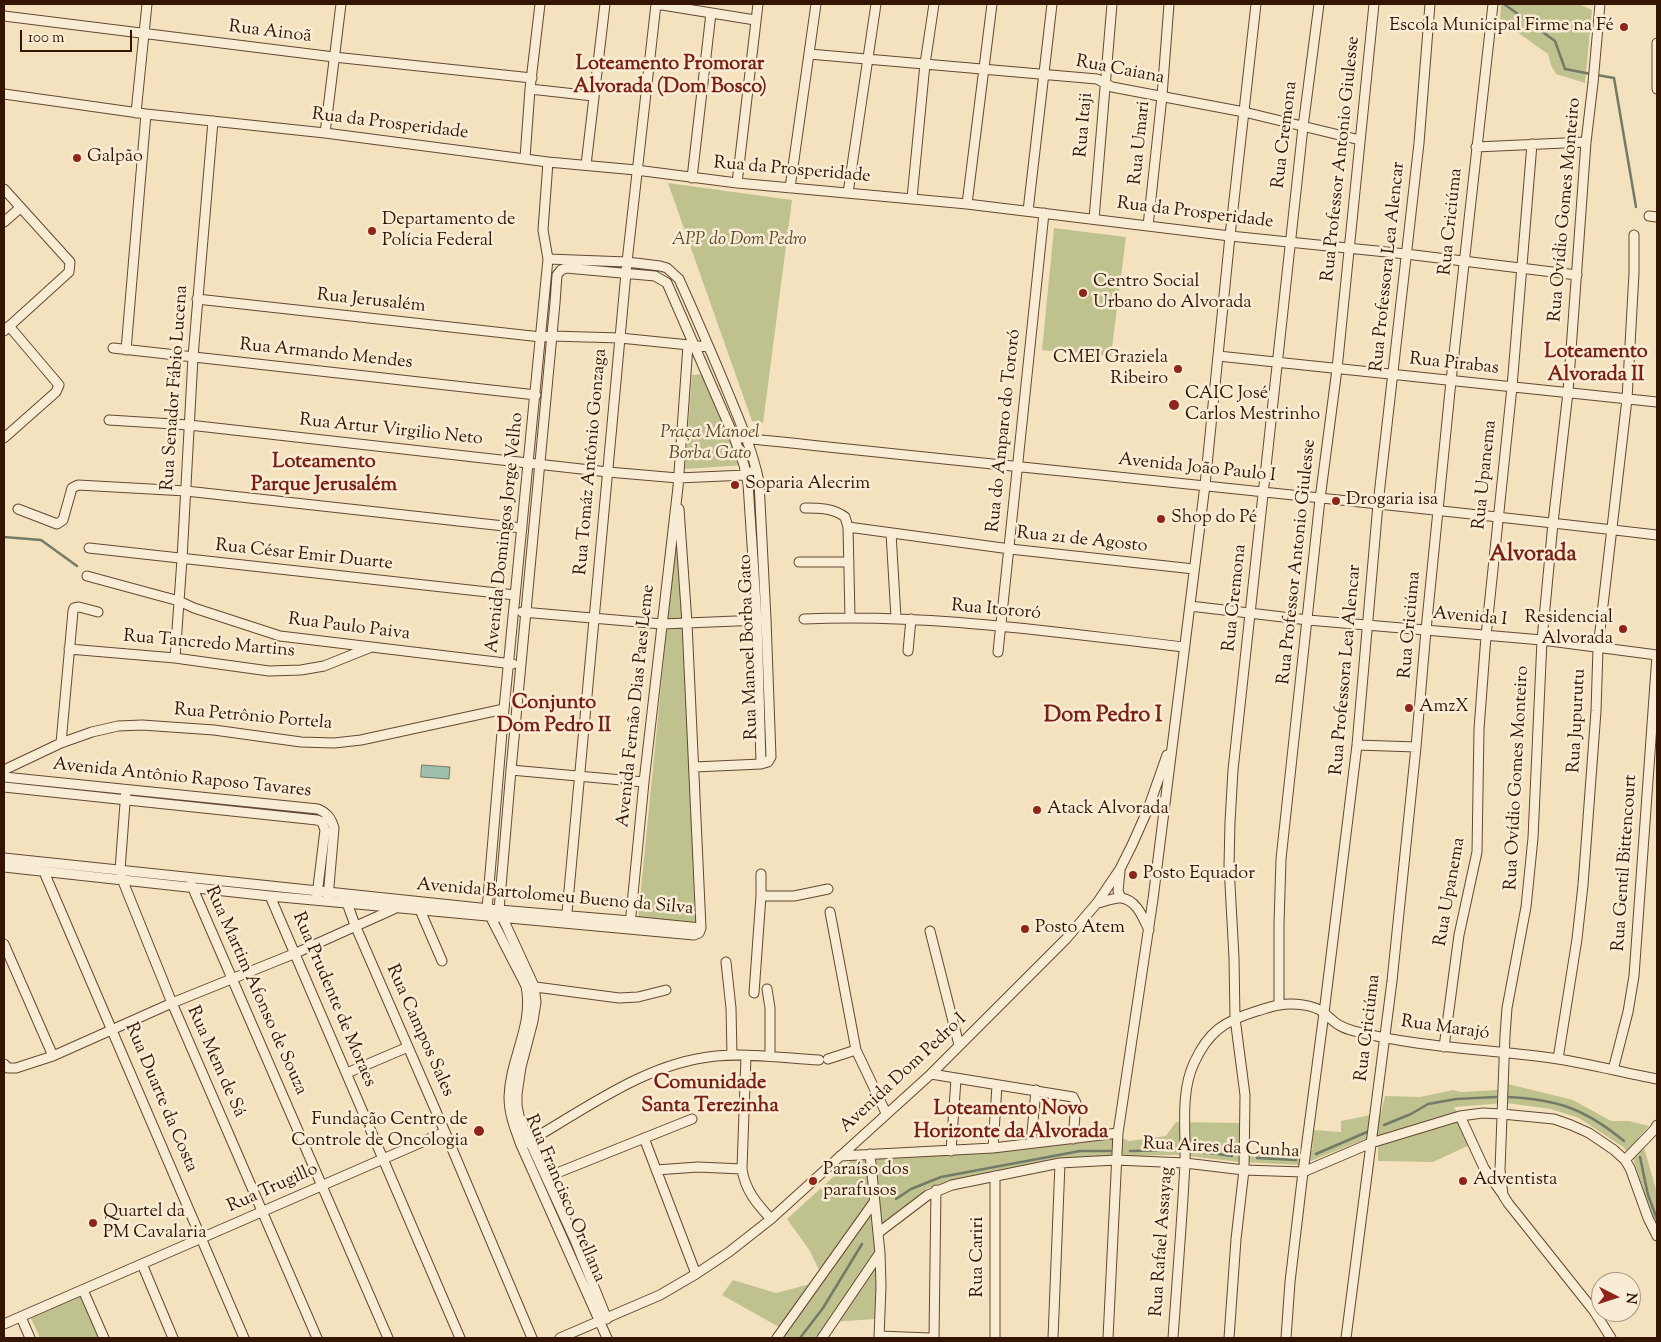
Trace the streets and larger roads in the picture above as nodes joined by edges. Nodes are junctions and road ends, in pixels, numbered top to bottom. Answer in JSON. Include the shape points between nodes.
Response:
{"nodes":[{"id":1,"x":147,"y":4,"type":"edge"},
{"id":2,"x":341,"y":4,"type":"edge"},
{"id":3,"x":540,"y":4,"type":"edge"},
{"id":4,"x":605,"y":4,"type":"edge"},
{"id":5,"x":656,"y":4,"type":"edge"},
{"id":6,"x":758,"y":4,"type":"edge"},
{"id":7,"x":816,"y":4,"type":"edge"},
{"id":8,"x":876,"y":4,"type":"edge"},
{"id":9,"x":934,"y":4,"type":"edge"},
{"id":10,"x":992,"y":4,"type":"edge"},
{"id":11,"x":1052,"y":4,"type":"edge"},
{"id":12,"x":1112,"y":4,"type":"edge"},
{"id":13,"x":1169,"y":4,"type":"edge"},
{"id":14,"x":1256,"y":4,"type":"edge"},
{"id":15,"x":1319,"y":4,"type":"edge"},
{"id":16,"x":1374,"y":4,"type":"edge"},
{"id":17,"x":1430,"y":4,"type":"edge"},
{"id":18,"x":1493,"y":4,"type":"edge"},
{"id":19,"x":1600,"y":4,"type":"edge"},
{"id":20,"x":711,"y":13,"type":"junction"},
{"id":21,"x":4,"y":16,"type":"edge"},
{"id":22,"x":755,"y":20,"type":"junction"},
{"id":23,"x":144,"y":33,"type":"junction"},
{"id":24,"x":1657,"y":43,"type":"edge"},
{"id":25,"x":809,"y":54,"type":"junction"},
{"id":26,"x":334,"y":57,"type":"junction"},
{"id":27,"x":867,"y":60,"type":"junction"},
{"id":28,"x":925,"y":64,"type":"junction"},
{"id":29,"x":983,"y":69,"type":"junction"},
{"id":30,"x":1044,"y":75,"type":"junction"},
{"id":31,"x":532,"y":78,"type":"junction"},
{"id":32,"x":1104,"y":84,"type":"junction"},
{"id":33,"x":530,"y":89,"type":"junction"},
{"id":34,"x":1657,"y":89,"type":"edge"},
{"id":35,"x":4,"y":94,"type":"edge"},
{"id":36,"x":593,"y":96,"type":"junction"},
{"id":37,"x":1162,"y":96,"type":"junction"},
{"id":38,"x":1244,"y":112,"type":"junction"},
{"id":39,"x":141,"y":114,"type":"junction"},
{"id":40,"x":214,"y":121,"type":"junction"},
{"id":41,"x":1303,"y":127,"type":"junction"},
{"id":42,"x":325,"y":133,"type":"junction"},
{"id":43,"x":1360,"y":140,"type":"junction"},
{"id":44,"x":1586,"y":142,"type":"junction"},
{"id":45,"x":1532,"y":144,"type":"junction"},
{"id":46,"x":1476,"y":147,"type":"junction"},
{"id":47,"x":525,"y":158,"type":"junction"},
{"id":48,"x":548,"y":162,"type":"junction"},
{"id":49,"x":586,"y":165,"type":"junction"},
{"id":50,"x":636,"y":170,"type":"junction"},
{"id":51,"x":692,"y":178,"type":"junction"},
{"id":52,"x":737,"y":183,"type":"junction"},
{"id":53,"x":4,"y":188,"type":"edge"},
{"id":54,"x":790,"y":188,"type":"junction"},
{"id":55,"x":848,"y":193,"type":"junction"},
{"id":56,"x":912,"y":198,"type":"junction"},
{"id":57,"x":968,"y":204,"type":"junction"},
{"id":58,"x":20,"y":208,"type":"junction"},
{"id":59,"x":1028,"y":211,"type":"junction"},
{"id":60,"x":1044,"y":213,"type":"junction"},
{"id":61,"x":1094,"y":219,"type":"junction"},
{"id":62,"x":4,"y":222,"type":"edge"},
{"id":63,"x":1148,"y":226,"type":"junction"},
{"id":64,"x":1634,"y":235,"type":"dead end"},
{"id":65,"x":1230,"y":236,"type":"junction"},
{"id":66,"x":1291,"y":242,"type":"junction"},
{"id":67,"x":1349,"y":248,"type":"junction"},
{"id":68,"x":1406,"y":254,"type":"junction"},
{"id":69,"x":548,"y":259,"type":"junction"},
{"id":70,"x":627,"y":262,"type":"junction"},
{"id":71,"x":1464,"y":262,"type":"junction"},
{"id":72,"x":1521,"y":269,"type":"junction"},
{"id":73,"x":561,"y":270,"type":"joint"},
{"id":74,"x":626,"y":273,"type":"junction"},
{"id":75,"x":1577,"y":276,"type":"junction"},
{"id":76,"x":198,"y":299,"type":"junction"},
{"id":77,"x":6,"y":328,"type":"edge"},
{"id":78,"x":552,"y":336,"type":"junction"},
{"id":79,"x":541,"y":338,"type":"junction"},
{"id":80,"x":620,"y":338,"type":"junction"},
{"id":81,"x":691,"y":346,"type":"junction"},
{"id":82,"x":709,"y":346,"type":"junction"},
{"id":83,"x":113,"y":348,"type":"dead end"},
{"id":84,"x":126,"y":350,"type":"junction"},
{"id":85,"x":1218,"y":356,"type":"junction"},
{"id":86,"x":192,"y":357,"type":"junction"},
{"id":87,"x":1278,"y":362,"type":"junction"},
{"id":88,"x":704,"y":368,"type":"junction"},
{"id":89,"x":1337,"y":368,"type":"junction"},
{"id":90,"x":686,"y":370,"type":"junction"},
{"id":91,"x":720,"y":372,"type":"junction"},
{"id":92,"x":1393,"y":374,"type":"junction"},
{"id":93,"x":1451,"y":381,"type":"junction"},
{"id":94,"x":1512,"y":387,"type":"junction"},
{"id":95,"x":1568,"y":392,"type":"junction"},
{"id":96,"x":536,"y":395,"type":"junction"},
{"id":97,"x":1627,"y":399,"type":"junction"},
{"id":98,"x":1657,"y":402,"type":"edge"},
{"id":99,"x":109,"y":420,"type":"dead end"},
{"id":100,"x":189,"y":425,"type":"junction"},
{"id":101,"x":734,"y":437,"type":"junction"},
{"id":102,"x":4,"y":438,"type":"edge"},
{"id":103,"x":747,"y":438,"type":"junction"},
{"id":104,"x":529,"y":462,"type":"junction"},
{"id":105,"x":541,"y":464,"type":"junction"},
{"id":106,"x":1017,"y":466,"type":"junction"},
{"id":107,"x":756,"y":467,"type":"junction"},
{"id":108,"x":608,"y":472,"type":"junction"},
{"id":109,"x":746,"y":475,"type":"junction"},
{"id":110,"x":678,"y":482,"type":"junction"},
{"id":111,"x":1205,"y":485,"type":"junction"},
{"id":112,"x":186,"y":491,"type":"junction"},
{"id":113,"x":1264,"y":492,"type":"junction"},
{"id":114,"x":1320,"y":499,"type":"junction"},
{"id":115,"x":1378,"y":504,"type":"junction"},
{"id":116,"x":804,"y":508,"type":"dead end"},
{"id":117,"x":18,"y":509,"type":"dead end"},
{"id":118,"x":1438,"y":510,"type":"junction"},
{"id":119,"x":1497,"y":517,"type":"junction"},
{"id":120,"x":1553,"y":523,"type":"junction"},
{"id":121,"x":848,"y":527,"type":"junction"},
{"id":122,"x":522,"y":528,"type":"junction"},
{"id":123,"x":1611,"y":530,"type":"junction"},
{"id":124,"x":891,"y":533,"type":"junction"},
{"id":125,"x":1657,"y":535,"type":"edge"},
{"id":126,"x":89,"y":548,"type":"dead end"},
{"id":127,"x":1010,"y":550,"type":"junction"},
{"id":128,"x":182,"y":559,"type":"junction"},
{"id":129,"x":799,"y":562,"type":"dead end"},
{"id":130,"x":849,"y":562,"type":"junction"},
{"id":131,"x":1194,"y":569,"type":"junction"},
{"id":132,"x":87,"y":576,"type":"dead end"},
{"id":133,"x":515,"y":595,"type":"junction"},
{"id":134,"x":179,"y":601,"type":"junction"},
{"id":135,"x":1190,"y":606,"type":"junction"},
{"id":136,"x":514,"y":611,"type":"junction"},
{"id":137,"x":98,"y":612,"type":"dead end"},
{"id":138,"x":526,"y":612,"type":"junction"},
{"id":139,"x":1251,"y":612,"type":"junction"},
{"id":140,"x":850,"y":617,"type":"junction"},
{"id":141,"x":594,"y":618,"type":"junction"},
{"id":142,"x":896,"y":618,"type":"junction"},
{"id":143,"x":804,"y":619,"type":"dead end"},
{"id":144,"x":911,"y":619,"type":"junction"},
{"id":145,"x":762,"y":620,"type":"junction"},
{"id":146,"x":1308,"y":620,"type":"junction"},
{"id":147,"x":662,"y":624,"type":"junction"},
{"id":148,"x":687,"y":624,"type":"junction"},
{"id":149,"x":1368,"y":624,"type":"junction"},
{"id":150,"x":1001,"y":627,"type":"junction"},
{"id":151,"x":1426,"y":630,"type":"junction"},
{"id":152,"x":1486,"y":636,"type":"junction"},
{"id":153,"x":1542,"y":640,"type":"junction"},
{"id":154,"x":371,"y":646,"type":"junction"},
{"id":155,"x":1184,"y":647,"type":"junction"},
{"id":156,"x":69,"y":648,"type":"junction"},
{"id":157,"x":1598,"y":648,"type":"junction"},
{"id":158,"x":908,"y":651,"type":"dead end"},
{"id":159,"x":998,"y":652,"type":"dead end"},
{"id":160,"x":1657,"y":655,"type":"edge"},
{"id":161,"x":175,"y":658,"type":"junction"},
{"id":162,"x":509,"y":663,"type":"junction"},
{"id":163,"x":520,"y":665,"type":"junction"},
{"id":164,"x":504,"y":709,"type":"junction"},
{"id":165,"x":1173,"y":739,"type":"junction"},
{"id":166,"x":61,"y":744,"type":"junction"},
{"id":167,"x":1357,"y":745,"type":"junction"},
{"id":168,"x":1416,"y":747,"type":"junction"},
{"id":169,"x":694,"y":767,"type":"junction"},
{"id":170,"x":4,"y":770,"type":"edge"},
{"id":171,"x":511,"y":770,"type":"junction"},
{"id":172,"x":579,"y":776,"type":"junction"},
{"id":173,"x":4,"y":777,"type":"edge"},
{"id":174,"x":644,"y":782,"type":"junction"},
{"id":175,"x":4,"y":787,"type":"edge"},
{"id":176,"x":126,"y":790,"type":"junction"},
{"id":177,"x":125,"y":800,"type":"junction"},
{"id":178,"x":255,"y":803,"type":"junction"},
{"id":179,"x":318,"y":809,"type":"junction"},
{"id":180,"x":1148,"y":809,"type":"junction"},
{"id":181,"x":254,"y":813,"type":"junction"},
{"id":182,"x":1164,"y":815,"type":"junction"},
{"id":183,"x":317,"y":820,"type":"junction"},
{"id":184,"x":4,"y":858,"type":"edge"},
{"id":185,"x":4,"y":866,"type":"edge"},
{"id":186,"x":1120,"y":868,"type":"junction"},
{"id":187,"x":44,"y":872,"type":"junction"},
{"id":188,"x":121,"y":874,"type":"junction"},
{"id":189,"x":761,"y":874,"type":"dead end"},
{"id":190,"x":188,"y":877,"type":"junction"},
{"id":191,"x":192,"y":887,"type":"junction"},
{"id":192,"x":828,"y":890,"type":"dead end"},
{"id":193,"x":317,"y":895,"type":"junction"},
{"id":194,"x":270,"y":896,"type":"junction"},
{"id":195,"x":761,"y":896,"type":"junction"},
{"id":196,"x":328,"y":897,"type":"junction"},
{"id":197,"x":1121,"y":898,"type":"junction"},
{"id":198,"x":1153,"y":899,"type":"junction"},
{"id":199,"x":348,"y":903,"type":"junction"},
{"id":200,"x":1097,"y":903,"type":"junction"},
{"id":201,"x":397,"y":904,"type":"junction"},
{"id":202,"x":1138,"y":907,"type":"junction"},
{"id":203,"x":420,"y":910,"type":"junction"},
{"id":204,"x":830,"y":912,"type":"dead end"},
{"id":205,"x":489,"y":913,"type":"junction"},
{"id":206,"x":501,"y":914,"type":"junction"},
{"id":207,"x":566,"y":919,"type":"junction"},
{"id":208,"x":630,"y":925,"type":"junction"},
{"id":209,"x":355,"y":926,"type":"junction"},
{"id":210,"x":701,"y":928,"type":"joint"},
{"id":211,"x":1149,"y":930,"type":"junction"},
{"id":212,"x":930,"y":931,"type":"dead end"},
{"id":213,"x":4,"y":944,"type":"edge"},
{"id":214,"x":296,"y":953,"type":"junction"},
{"id":215,"x":442,"y":961,"type":"dead end"},
{"id":216,"x":726,"y":962,"type":"dead end"},
{"id":217,"x":233,"y":979,"type":"junction"},
{"id":218,"x":530,"y":986,"type":"junction"},
{"id":219,"x":767,"y":989,"type":"dead end"},
{"id":220,"x":666,"y":990,"type":"dead end"},
{"id":221,"x":754,"y":993,"type":"dead end"},
{"id":222,"x":172,"y":1004,"type":"junction"},
{"id":223,"x":1279,"y":1005,"type":"junction"},
{"id":224,"x":1324,"y":1013,"type":"junction"},
{"id":225,"x":1235,"y":1018,"type":"junction"},
{"id":226,"x":113,"y":1030,"type":"junction"},
{"id":227,"x":1385,"y":1037,"type":"junction"},
{"id":228,"x":959,"y":1045,"type":"junction"},
{"id":229,"x":1444,"y":1047,"type":"junction"},
{"id":230,"x":408,"y":1048,"type":"junction"},
{"id":231,"x":856,"y":1050,"type":"junction"},
{"id":232,"x":1504,"y":1054,"type":"junction"},
{"id":233,"x":732,"y":1055,"type":"junction"},
{"id":234,"x":52,"y":1056,"type":"junction"},
{"id":235,"x":746,"y":1056,"type":"junction"},
{"id":236,"x":770,"y":1056,"type":"junction"},
{"id":237,"x":1558,"y":1059,"type":"junction"},
{"id":238,"x":4,"y":1064,"type":"edge"},
{"id":239,"x":1613,"y":1070,"type":"junction"},
{"id":240,"x":347,"y":1073,"type":"junction"},
{"id":241,"x":930,"y":1074,"type":"junction"},
{"id":242,"x":956,"y":1079,"type":"junction"},
{"id":243,"x":1657,"y":1080,"type":"edge"},
{"id":244,"x":997,"y":1085,"type":"junction"},
{"id":245,"x":1036,"y":1090,"type":"junction"},
{"id":246,"x":886,"y":1112,"type":"junction"},
{"id":247,"x":1502,"y":1114,"type":"junction"},
{"id":248,"x":1460,"y":1116,"type":"junction"},
{"id":249,"x":692,"y":1119,"type":"dead end"},
{"id":250,"x":1656,"y":1130,"type":"edge"},
{"id":251,"x":445,"y":1132,"type":"junction"},
{"id":252,"x":1118,"y":1134,"type":"junction"},
{"id":253,"x":644,"y":1138,"type":"junction"},
{"id":254,"x":1073,"y":1139,"type":"junction"},
{"id":255,"x":525,"y":1143,"type":"junction"},
{"id":256,"x":1031,"y":1143,"type":"junction"},
{"id":257,"x":1371,"y":1143,"type":"junction"},
{"id":258,"x":993,"y":1148,"type":"junction"},
{"id":259,"x":951,"y":1150,"type":"junction"},
{"id":260,"x":870,"y":1154,"type":"junction"},
{"id":261,"x":840,"y":1156,"type":"junction"},
{"id":262,"x":382,"y":1160,"type":"junction"},
{"id":263,"x":1116,"y":1160,"type":"junction"},
{"id":264,"x":1625,"y":1160,"type":"junction"},
{"id":265,"x":1060,"y":1163,"type":"junction"},
{"id":266,"x":1185,"y":1163,"type":"junction"},
{"id":267,"x":742,"y":1169,"type":"junction"},
{"id":268,"x":656,"y":1170,"type":"junction"},
{"id":269,"x":1244,"y":1170,"type":"junction"},
{"id":270,"x":1303,"y":1172,"type":"junction"},
{"id":271,"x":996,"y":1176,"type":"junction"},
{"id":272,"x":546,"y":1177,"type":"junction"},
{"id":273,"x":322,"y":1186,"type":"junction"},
{"id":274,"x":936,"y":1190,"type":"junction"},
{"id":275,"x":1503,"y":1195,"type":"junction"},
{"id":276,"x":874,"y":1202,"type":"junction"},
{"id":277,"x":263,"y":1212,"type":"junction"},
{"id":278,"x":771,"y":1219,"type":"junction"},
{"id":279,"x":878,"y":1233,"type":"junction"},
{"id":280,"x":1657,"y":1236,"type":"edge"},
{"id":281,"x":202,"y":1238,"type":"junction"},
{"id":282,"x":880,"y":1253,"type":"junction"},
{"id":283,"x":142,"y":1264,"type":"junction"},
{"id":284,"x":696,"y":1274,"type":"junction"},
{"id":285,"x":881,"y":1286,"type":"junction"},
{"id":286,"x":856,"y":1287,"type":"junction"},
{"id":287,"x":83,"y":1290,"type":"junction"},
{"id":288,"x":21,"y":1317,"type":"junction"},
{"id":289,"x":603,"y":1320,"type":"junction"},
{"id":290,"x":832,"y":1323,"type":"junction"},
{"id":291,"x":4,"y":1324,"type":"edge"},
{"id":292,"x":879,"y":1337,"type":"edge"},
{"id":293,"x":30,"y":1338,"type":"edge"},
{"id":294,"x":104,"y":1338,"type":"edge"},
{"id":295,"x":173,"y":1338,"type":"edge"},
{"id":296,"x":244,"y":1338,"type":"edge"},
{"id":297,"x":317,"y":1338,"type":"edge"},
{"id":298,"x":388,"y":1338,"type":"edge"},
{"id":299,"x":460,"y":1338,"type":"edge"},
{"id":300,"x":532,"y":1338,"type":"edge"},
{"id":301,"x":560,"y":1338,"type":"edge"},
{"id":302,"x":606,"y":1338,"type":"edge"},
{"id":303,"x":777,"y":1338,"type":"edge"},
{"id":304,"x":822,"y":1338,"type":"edge"},
{"id":305,"x":831,"y":1338,"type":"edge"},
{"id":306,"x":930,"y":1338,"type":"edge"},
{"id":307,"x":934,"y":1338,"type":"edge"},
{"id":308,"x":995,"y":1338,"type":"edge"},
{"id":309,"x":1053,"y":1338,"type":"edge"},
{"id":310,"x":1108,"y":1338,"type":"edge"},
{"id":311,"x":1173,"y":1338,"type":"edge"},
{"id":312,"x":1229,"y":1338,"type":"edge"},
{"id":313,"x":1286,"y":1338,"type":"edge"},
{"id":314,"x":1346,"y":1338,"type":"edge"},
{"id":315,"x":1611,"y":1338,"type":"edge"}],
"edges":[{"from":1,"to":23,"type":"street"},
{"from":2,"to":26,"type":"street"},
{"from":3,"to":31,"type":"street"},
{"from":4,"to":36,"type":"street"},
{"from":5,"to":20,"type":"street"},
{"from":5,"to":50,"type":"street","name":"Rua Tomáz Antônio Gonzaga"},
{"from":6,"to":22,"type":"street"},
{"from":7,"to":25,"type":"street"},
{"from":8,"to":27,"type":"street"},
{"from":9,"to":28,"type":"street"},
{"from":10,"to":29,"type":"street"},
{"from":11,"to":30,"type":"street"},
{"from":12,"to":32,"type":"street","name":"Rua Itaji"},
{"from":13,"to":37,"type":"street","name":"Rua Umari"},
{"from":14,"to":38,"type":"street"},
{"from":15,"to":41,"type":"street","name":"Rua Cremona"},
{"from":16,"to":43,"type":"street","name":"Rua Professor Antonio Giulesse"},
{"from":17,"to":68,"type":"street","name":"Rua Professora Lea Alencar"},
{"from":18,"to":46,"type":"street","name":"Rua Criciúma"},
{"from":19,"to":44,"type":"street","name":"Rua Ovídio Gomes Monteiro"},
{"from":20,"to":22,"type":"street"},
{"from":20,"to":51,"type":"street"},
{"from":21,"to":23,"type":"street","name":"Rua Ainoã"},
{"from":22,"to":52,"type":"street"},
{"from":23,"to":26,"type":"street","name":"Rua Ainoã"},
{"from":23,"to":39,"type":"street"},
{"from":24,"to":34,"type":"street"},
{"from":25,"to":27,"type":"street","name":"Rua Caiana"},
{"from":25,"to":54,"type":"street"},
{"from":26,"to":31,"type":"street","name":"Rua Ainoã"},
{"from":26,"to":42,"type":"street"},
{"from":27,"to":28,"type":"street","name":"Rua Caiana"},
{"from":27,"to":55,"type":"street"},
{"from":28,"to":29,"type":"street","name":"Rua Caiana"},
{"from":28,"to":56,"type":"street"},
{"from":29,"to":30,"type":"street","name":"Rua Caiana"},
{"from":29,"to":57,"type":"street"},
{"from":30,"to":32,"type":"street","name":"Rua Caiana","via":[[1097,79]]},
{"from":30,"to":59,"type":"street"},
{"from":31,"to":33,"type":"street"},
{"from":32,"to":37,"type":"street","name":"Rua Caiana"},
{"from":32,"to":61,"type":"street","name":"Rua Itaji"},
{"from":33,"to":36,"type":"street"},
{"from":33,"to":47,"type":"street"},
{"from":35,"to":39,"type":"street","name":"Rua da Prosperidade"},
{"from":36,"to":49,"type":"street"},
{"from":37,"to":38,"type":"street","name":"Rua Caiana"},
{"from":37,"to":63,"type":"street","name":"Rua Umari"},
{"from":38,"to":41,"type":"street","name":"Rua Caiana"},
{"from":38,"to":65,"type":"street"},
{"from":39,"to":40,"type":"street","name":"Rua da Prosperidade"},
{"from":39,"to":84,"type":"street"},
{"from":40,"to":42,"type":"street","name":"Rua da Prosperidade"},
{"from":40,"to":76,"type":"street","name":"Rua Senador Fábio Lucena"},
{"from":41,"to":43,"type":"street","name":"Rua Caiana"},
{"from":41,"to":66,"type":"street","name":"Rua Cremona"},
{"from":42,"to":47,"type":"street","name":"Rua da Prosperidade"},
{"from":43,"to":67,"type":"street","name":"Rua Professor Antonio Giulesse"},
{"from":44,"to":45,"type":"street"},
{"from":44,"to":75,"type":"street","name":"Rua Ovídio Gomes Monteiro"},
{"from":45,"to":46,"type":"street"},
{"from":45,"to":72,"type":"street","name":"Rua Upanema"},
{"from":46,"to":71,"type":"street","name":"Rua Criciúma"},
{"from":47,"to":48,"type":"street","name":"Rua da Prosperidade"},
{"from":48,"to":49,"type":"street","name":"Rua da Prosperidade"},
{"from":48,"to":69,"type":"street","name":"Avenida Domingos Jorge Velho","via":[[542,230]]},
{"from":49,"to":50,"type":"street","name":"Rua da Prosperidade"},
{"from":50,"to":51,"type":"street","name":"Rua da Prosperidade"},
{"from":50,"to":70,"type":"street","name":"Rua Tomáz Antônio Gonzaga"},
{"from":51,"to":52,"type":"street","name":"Rua da Prosperidade"},
{"from":52,"to":54,"type":"street","name":"Rua da Prosperidade"},
{"from":53,"to":58,"type":"street"},
{"from":54,"to":55,"type":"street","name":"Rua da Prosperidade"},
{"from":55,"to":56,"type":"street","name":"Rua da Prosperidade"},
{"from":56,"to":57,"type":"street","name":"Rua da Prosperidade"},
{"from":57,"to":59,"type":"street","name":"Rua da Prosperidade"},
{"from":58,"to":62,"type":"street"},
{"from":58,"to":77,"type":"street","via":[[70,262],[70,270]]},
{"from":59,"to":60,"type":"street","name":"Rua da Prosperidade"},
{"from":60,"to":61,"type":"street","name":"Rua da Prosperidade"},
{"from":60,"to":106,"type":"street","name":"Rua do Amparo do Tororó"},
{"from":61,"to":63,"type":"street","name":"Rua da Prosperidade"},
{"from":63,"to":65,"type":"street","name":"Rua da Prosperidade"},
{"from":64,"to":97,"type":"street","name":"Rua Jupurutu"},
{"from":65,"to":66,"type":"street","name":"Rua da Prosperidade"},
{"from":65,"to":85,"type":"street"},
{"from":66,"to":67,"type":"street","name":"Rua da Prosperidade"},
{"from":66,"to":87,"type":"street","name":"Rua Cremona"},
{"from":67,"to":68,"type":"street","name":"Rua da Prosperidade"},
{"from":67,"to":89,"type":"street","name":"Rua Professor Antonio Giulesse"},
{"from":68,"to":71,"type":"street","name":"Rua da Prosperidade"},
{"from":68,"to":92,"type":"street","name":"Rua Professora Lea Alencar"},
{"from":69,"to":70,"type":"street","name":"Rua Manoel Borba Gato"},
{"from":69,"to":79,"type":"street","name":"Avenida Domingos Jorge Velho"},
{"from":70,"to":74,"type":"street","name":"Rua Tomáz Antônio Gonzaga"},
{"from":70,"to":82,"type":"street","name":"Rua Manoel Borba Gato","via":[[660,266],[673,272]]},
{"from":71,"to":72,"type":"street","name":"Rua da Prosperidade"},
{"from":71,"to":93,"type":"street","name":"Rua Criciúma"},
{"from":72,"to":75,"type":"street","name":"Rua da Prosperidade"},
{"from":72,"to":94,"type":"street","name":"Rua Upanema"},
{"from":73,"to":74,"type":"street","name":"Rua Manoel Borba Gato"},
{"from":73,"to":78,"type":"street","name":"Avenida Domingos Jorge Velho"},
{"from":74,"to":80,"type":"street","name":"Rua Tomáz Antônio Gonzaga"},
{"from":74,"to":81,"type":"street","name":"Rua Manoel Borba Gato","via":[[655,276],[667,284]]},
{"from":75,"to":95,"type":"street","name":"Rua Ovídio Gomes Monteiro"},
{"from":76,"to":79,"type":"street","name":"Rua Jerusalém"},
{"from":76,"to":86,"type":"street","name":"Rua Senador Fábio Lucena"},
{"from":77,"to":102,"type":"street","via":[[57,382],[59,389]]},
{"from":78,"to":79,"type":"street","name":"Rua Jerusalém"},
{"from":78,"to":80,"type":"street","name":"Rua Jerusalém"},
{"from":78,"to":105,"type":"street","name":"Avenida Domingos Jorge Velho"},
{"from":79,"to":96,"type":"street","name":"Avenida Domingos Jorge Velho"},
{"from":80,"to":81,"type":"street","name":"Rua Jerusalém"},
{"from":80,"to":108,"type":"street","name":"Rua Tomáz Antônio Gonzaga"},
{"from":81,"to":82,"type":"street","name":"Rua Jerusalém"},
{"from":81,"to":88,"type":"street","name":"Rua Manoel Borba Gato"},
{"from":81,"to":90,"type":"street","name":"Avenida Fernão Dias Paes Leme"},
{"from":82,"to":91,"type":"street","name":"Rua Manoel Borba Gato"},
{"from":83,"to":84,"type":"street","name":"Rua Armando Mendes"},
{"from":84,"to":86,"type":"street","name":"Rua Armando Mendes"},
{"from":85,"to":87,"type":"street","name":"Rua Pirabas"},
{"from":85,"to":111,"type":"street"},
{"from":86,"to":96,"type":"street","name":"Rua Armando Mendes"},
{"from":86,"to":100,"type":"street","name":"Rua Senador Fábio Lucena"},
{"from":87,"to":89,"type":"street","name":"Rua Pirabas"},
{"from":87,"to":113,"type":"street","name":"Rua Cremona"},
{"from":88,"to":90,"type":"street"},
{"from":88,"to":91,"type":"street"},
{"from":88,"to":101,"type":"street","name":"Rua Manoel Borba Gato"},
{"from":89,"to":92,"type":"street","name":"Rua Pirabas"},
{"from":89,"to":114,"type":"street","name":"Rua Professor Antonio Giulesse"},
{"from":90,"to":110,"type":"street","name":"Avenida Fernão Dias Paes Leme"},
{"from":91,"to":103,"type":"street","name":"Rua Manoel Borba Gato"},
{"from":92,"to":93,"type":"street","name":"Rua Pirabas"},
{"from":92,"to":115,"type":"street","name":"Rua Professora Lea Alencar"},
{"from":93,"to":94,"type":"street","name":"Rua Pirabas"},
{"from":93,"to":118,"type":"street","name":"Rua Criciúma"},
{"from":94,"to":95,"type":"street","name":"Rua Pirabas"},
{"from":94,"to":119,"type":"street","name":"Rua Upanema"},
{"from":95,"to":97,"type":"street","name":"Rua Pirabas"},
{"from":95,"to":120,"type":"street","name":"Rua Ovídio Gomes Monteiro"},
{"from":96,"to":104,"type":"street","name":"Avenida Domingos Jorge Velho"},
{"from":97,"to":98,"type":"street","name":"Rua Pirabas"},
{"from":97,"to":123,"type":"street","name":"Rua Jupurutu"},
{"from":99,"to":100,"type":"street","name":"Rua Artur Virgilio Neto"},
{"from":100,"to":104,"type":"street","name":"Rua Artur Virgilio Neto"},
{"from":100,"to":112,"type":"street","name":"Rua Senador Fábio Lucena"},
{"from":101,"to":103,"type":"street","name":"Avenida João Paulo I"},
{"from":101,"to":109,"type":"street","name":"Rua Manoel Borba Gato"},
{"from":103,"to":106,"type":"street","name":"Avenida João Paulo I"},
{"from":103,"to":107,"type":"street","name":"Rua Manoel Borba Gato"},
{"from":104,"to":105,"type":"street","name":"Rua Artur Virgilio Neto"},
{"from":104,"to":122,"type":"street","name":"Avenida Domingos Jorge Velho"},
{"from":105,"to":108,"type":"street","name":"Rua Artur Virgilio Neto"},
{"from":105,"to":138,"type":"street","name":"Avenida Domingos Jorge Velho"},
{"from":106,"to":111,"type":"street","name":"Avenida João Paulo I"},
{"from":106,"to":127,"type":"street","name":"Rua do Amparo do Tororó"},
{"from":107,"to":109,"type":"street"},
{"from":107,"to":145,"type":"street","name":"Rua Manoel Borba Gato"},
{"from":108,"to":110,"type":"street","name":"Rua Artur Virgilio Neto"},
{"from":108,"to":141,"type":"street","name":"Rua Tomáz Antônio Gonzaga"},
{"from":109,"to":110,"type":"street","name":"Rua Artur Virgilio Neto"},
{"from":109,"to":145,"type":"street","name":"Rua Manoel Borba Gato"},
{"from":110,"to":147,"type":"street","name":"Avenida Fernão Dias Paes Leme"},
{"from":110,"to":148,"type":"street","name":"Avenida Fernão Dias Paes Leme"},
{"from":111,"to":113,"type":"street","name":"Avenida João Paulo I"},
{"from":111,"to":131,"type":"street"},
{"from":112,"to":117,"type":"street","via":[[74,486],[63,520],[57,524]]},
{"from":112,"to":122,"type":"street"},
{"from":112,"to":128,"type":"street","name":"Rua Senador Fábio Lucena"},
{"from":113,"to":114,"type":"street","name":"Avenida João Paulo I"},
{"from":113,"to":139,"type":"street","name":"Rua Cremona"},
{"from":114,"to":115,"type":"street","name":"Avenida João Paulo I"},
{"from":114,"to":146,"type":"street","name":"Rua Professor Antonio Giulesse"},
{"from":115,"to":118,"type":"street","name":"Avenida João Paulo I"},
{"from":115,"to":149,"type":"street","name":"Rua Professora Lea Alencar"},
{"from":116,"to":121,"type":"street","via":[[839,512],[845,516]]},
{"from":118,"to":119,"type":"street","name":"Avenida João Paulo I"},
{"from":118,"to":151,"type":"street","name":"Rua Criciúma"},
{"from":119,"to":120,"type":"street","name":"Avenida João Paulo I"},
{"from":119,"to":152,"type":"street","name":"Rua Upanema"},
{"from":120,"to":123,"type":"street","name":"Avenida João Paulo I"},
{"from":120,"to":153,"type":"street","name":"Rua Ovídio Gomes Monteiro"},
{"from":121,"to":124,"type":"street","name":"Rua 21 de Agosto"},
{"from":121,"to":130,"type":"street"},
{"from":122,"to":133,"type":"street","name":"Avenida Domingos Jorge Velho"},
{"from":123,"to":125,"type":"street","name":"Avenida João Paulo I"},
{"from":123,"to":157,"type":"street","name":"Rua Jupurutu"},
{"from":124,"to":127,"type":"street","name":"Rua 21 de Agosto"},
{"from":124,"to":142,"type":"street"},
{"from":126,"to":128,"type":"street","name":"Rua César Emir Duarte"},
{"from":127,"to":131,"type":"street","name":"Rua 21 de Agosto"},
{"from":127,"to":150,"type":"street","name":"Rua do Amparo do Tororó"},
{"from":128,"to":133,"type":"street","name":"Rua César Emir Duarte"},
{"from":128,"to":134,"type":"street","name":"Rua Senador Fábio Lucena"},
{"from":129,"to":130,"type":"street"},
{"from":130,"to":140,"type":"street"},
{"from":131,"to":135,"type":"street"},
{"from":132,"to":134,"type":"street","name":"Rua Paulo Paiva"},
{"from":133,"to":136,"type":"street","name":"Avenida Domingos Jorge Velho"},
{"from":134,"to":154,"type":"street","name":"Rua Paulo Paiva","via":[[280,636]]},
{"from":134,"to":161,"type":"street","name":"Rua Senador Fábio Lucena"},
{"from":135,"to":139,"type":"street","name":"Avenida I"},
{"from":135,"to":155,"type":"street"},
{"from":136,"to":138,"type":"street"},
{"from":136,"to":162,"type":"street","name":"Avenida Domingos Jorge Velho"},
{"from":137,"to":156,"type":"street","via":[[74,608]]},
{"from":138,"to":141,"type":"street"},
{"from":138,"to":163,"type":"street","name":"Avenida Domingos Jorge Velho"},
{"from":139,"to":146,"type":"street","name":"Avenida I"},
{"from":139,"to":225,"type":"street","name":"Rua Cremona","via":[[1230,822]]},
{"from":140,"to":142,"type":"street","name":"Rua Itororó"},
{"from":140,"to":143,"type":"street","name":"Rua Itororó"},
{"from":141,"to":147,"type":"street"},
{"from":141,"to":172,"type":"street","name":"Rua Tomáz Antônio Gonzaga"},
{"from":142,"to":144,"type":"street","name":"Rua Itororó"},
{"from":144,"to":150,"type":"street","name":"Rua Itororó"},
{"from":144,"to":158,"type":"street"},
{"from":145,"to":148,"type":"street"},
{"from":145,"to":169,"type":"street","name":"Rua Manoel Borba Gato","via":[[761,764]]},
{"from":146,"to":149,"type":"street","name":"Avenida I"},
{"from":146,"to":223,"type":"street","name":"Rua Professor Antonio Giulesse","via":[[1281,859]]},
{"from":147,"to":148,"type":"street"},
{"from":147,"to":174,"type":"street","name":"Avenida Fernão Dias Paes Leme"},
{"from":148,"to":169,"type":"street","name":"Avenida Fernão Dias Paes Leme"},
{"from":149,"to":151,"type":"street","name":"Avenida I"},
{"from":149,"to":167,"type":"street","name":"Rua Professora Lea Alencar"},
{"from":150,"to":155,"type":"street","name":"Rua Itororó"},
{"from":150,"to":159,"type":"street","name":"Rua do Amparo do Tororó"},
{"from":151,"to":152,"type":"street","name":"Avenida I"},
{"from":151,"to":168,"type":"street","name":"Rua Criciúma"},
{"from":152,"to":153,"type":"street","name":"Avenida I"},
{"from":152,"to":229,"type":"street","name":"Rua Upanema","via":[[1479,729],[1477,852],[1459,935]]},
{"from":153,"to":157,"type":"street","name":"Avenida I"},
{"from":153,"to":232,"type":"street","name":"Rua Ovídio Gomes Monteiro","via":[[1532,848]]},
{"from":154,"to":161,"type":"street","name":"Rua Tancredo Martins","via":[[324,666],[301,670],[270,671]]},
{"from":154,"to":162,"type":"street","name":"Rua Paulo Paiva"},
{"from":155,"to":165,"type":"street"},
{"from":156,"to":161,"type":"street","name":"Rua Tancredo Martins"},
{"from":156,"to":166,"type":"street"},
{"from":157,"to":160,"type":"street","name":"Avenida I"},
{"from":157,"to":237,"type":"street","name":"Rua Jupurutu","via":[[1596,711],[1577,938]]},
{"from":160,"to":239,"type":"street","name":"Rua Gentil Bittencourt","via":[[1635,968]]},
{"from":162,"to":163,"type":"street","name":"Rua Paulo Paiva"},
{"from":162,"to":164,"type":"street","name":"Avenida Domingos Jorge Velho"},
{"from":163,"to":171,"type":"street","name":"Avenida Domingos Jorge Velho"},
{"from":164,"to":166,"type":"street","name":"Rua Petrônio Portela","via":[[334,743],[142,725],[92,732]]},
{"from":164,"to":205,"type":"street","name":"Avenida Domingos Jorge Velho"},
{"from":165,"to":180,"type":"street","name":"Avenida Dom Pedro I"},
{"from":165,"to":182,"type":"street"},
{"from":166,"to":170,"type":"street","name":"Rua Petrônio Portela"},
{"from":167,"to":168,"type":"street"},
{"from":167,"to":224,"type":"street","name":"Rua Professora Lea Alencar"},
{"from":168,"to":227,"type":"street","name":"Rua Criciúma"},
{"from":169,"to":210,"type":"street","name":"Avenida Fernão Dias Paes Leme"},
{"from":171,"to":172,"type":"street"},
{"from":171,"to":206,"type":"street","name":"Avenida Domingos Jorge Velho"},
{"from":172,"to":174,"type":"street"},
{"from":172,"to":207,"type":"street","name":"Rua Tomáz Antônio Gonzaga"},
{"from":173,"to":176,"type":"street","name":"Avenida Antônio Raposo Tavares"},
{"from":174,"to":208,"type":"street","name":"Avenida Fernão Dias Paes Leme"},
{"from":175,"to":177,"type":"street","name":"Avenida Antônio Raposo Tavares"},
{"from":176,"to":177,"type":"street","name":"Rua Mem de Sá"},
{"from":176,"to":178,"type":"street","name":"Avenida Antônio Raposo Tavares"},
{"from":177,"to":181,"type":"street","name":"Avenida Antônio Raposo Tavares"},
{"from":177,"to":188,"type":"street","name":"Rua Mem de Sá"},
{"from":178,"to":179,"type":"street","name":"Avenida Antônio Raposo Tavares"},
{"from":178,"to":181,"type":"street"},
{"from":179,"to":183,"type":"street"},
{"from":179,"to":196,"type":"street","name":"Avenida Antônio Raposo Tavares","via":[[332,819],[334,828]]},
{"from":180,"to":182,"type":"street","via":[[1156,809]]},
{"from":180,"to":186,"type":"street","name":"Avenida Dom Pedro I"},
{"from":181,"to":183,"type":"street","name":"Avenida Antônio Raposo Tavares"},
{"from":182,"to":198,"type":"street"},
{"from":183,"to":193,"type":"street","name":"Avenida Antônio Raposo Tavares","via":[[322,822],[325,830]]},
{"from":184,"to":188,"type":"street","name":"Avenida Bartolomeu Bueno da Silva"},
{"from":185,"to":187,"type":"street","name":"Avenida Bartolomeu Bueno da Silva"},
{"from":186,"to":197,"type":"street","via":[[1118,890]]},
{"from":186,"to":200,"type":"street","name":"Avenida Dom Pedro I"},
{"from":187,"to":188,"type":"street","name":"Avenida Bartolomeu Bueno da Silva"},
{"from":187,"to":226,"type":"street","name":"Rua Duarte da Costa"},
{"from":188,"to":190,"type":"street","name":"Avenida Bartolomeu Bueno da Silva"},
{"from":188,"to":191,"type":"street","name":"Avenida Bartolomeu Bueno da Silva"},
{"from":188,"to":222,"type":"street","name":"Rua Mem de Sá"},
{"from":189,"to":195,"type":"street"},
{"from":190,"to":191,"type":"street","name":"Rua Martim Afonso de Souza"},
{"from":190,"to":193,"type":"street","name":"Avenida Bartolomeu Bueno da Silva"},
{"from":191,"to":194,"type":"street","name":"Avenida Bartolomeu Bueno da Silva"},
{"from":191,"to":217,"type":"street","name":"Rua Martim Afonso de Souza"},
{"from":192,"to":195,"type":"street","via":[[794,896]]},
{"from":193,"to":194,"type":"street","name":"Avenida Bartolomeu Bueno da Silva"},
{"from":193,"to":196,"type":"street","name":"Avenida Bartolomeu Bueno da Silva"},
{"from":194,"to":214,"type":"street","name":"Rua Prudente de Moraes"},
{"from":195,"to":221,"type":"street"},
{"from":196,"to":199,"type":"street","name":"Avenida Bartolomeu Bueno da Silva"},
{"from":196,"to":201,"type":"street","name":"Avenida Bartolomeu Bueno da Silva"},
{"from":197,"to":200,"type":"street"},
{"from":197,"to":202,"type":"street"},
{"from":198,"to":202,"type":"street"},
{"from":198,"to":211,"type":"street"},
{"from":199,"to":201,"type":"street","name":"Avenida Bartolomeu Bueno da Silva"},
{"from":199,"to":209,"type":"street","name":"Rua Campos Sales"},
{"from":200,"to":228,"type":"street","name":"Avenida Dom Pedro I","via":[[1066,939]]},
{"from":201,"to":203,"type":"street","name":"Avenida Bartolomeu Bueno da Silva"},
{"from":201,"to":205,"type":"street","name":"Avenida Bartolomeu Bueno da Silva"},
{"from":201,"to":209,"type":"street"},
{"from":202,"to":211,"type":"street"},
{"from":203,"to":205,"type":"street","name":"Avenida Bartolomeu Bueno da Silva"},
{"from":203,"to":215,"type":"street"},
{"from":204,"to":231,"type":"street"},
{"from":205,"to":206,"type":"street","name":"Avenida Bartolomeu Bueno da Silva"},
{"from":205,"to":218,"type":"street","name":"Rua Francisco Orellana"},
{"from":206,"to":207,"type":"street","name":"Avenida Bartolomeu Bueno da Silva"},
{"from":206,"to":218,"type":"street","name":"Rua Francisco Orellana"},
{"from":207,"to":208,"type":"street","name":"Avenida Bartolomeu Bueno da Silva"},
{"from":208,"to":210,"type":"street","name":"Avenida Bartolomeu Bueno da Silva","via":[[694,935]]},
{"from":209,"to":214,"type":"street"},
{"from":209,"to":230,"type":"street","name":"Rua Campos Sales"},
{"from":211,"to":252,"type":"street"},
{"from":212,"to":228,"type":"street"},
{"from":213,"to":234,"type":"street"},
{"from":214,"to":217,"type":"street"},
{"from":214,"to":240,"type":"street","name":"Rua Prudente de Moraes"},
{"from":216,"to":233,"type":"street"},
{"from":217,"to":222,"type":"street"},
{"from":217,"to":273,"type":"street","name":"Rua Martim Afonso de Souza"},
{"from":218,"to":220,"type":"street","via":[[619,998]]},
{"from":218,"to":255,"type":"street","name":"Rua Francisco Orellana","via":[[528,1012],[510,1082],[513,1123]]},
{"from":219,"to":236,"type":"street"},
{"from":222,"to":226,"type":"street"},
{"from":222,"to":277,"type":"street","name":"Rua Mem de Sá"},
{"from":223,"to":224,"type":"street","name":"Rua Marajó","via":[[1298,1005]]},
{"from":223,"to":225,"type":"street","name":"Rua Marajó"},
{"from":224,"to":227,"type":"street","name":"Rua Marajó","via":[[1343,1027]]},
{"from":224,"to":270,"type":"street","name":"Rua Professora Lea Alencar"},
{"from":225,"to":266,"type":"street","name":"Rua Rafael Assayag","via":[[1205,1041],[1193,1064],[1186,1095]]},
{"from":225,"to":269,"type":"street","name":"Rua Cremona","via":[[1245,1095]]},
{"from":226,"to":234,"type":"street"},
{"from":226,"to":281,"type":"street","name":"Rua Duarte da Costa"},
{"from":227,"to":229,"type":"street","name":"Rua Marajó"},
{"from":227,"to":257,"type":"street","name":"Rua Criciúma"},
{"from":228,"to":241,"type":"street","name":"Avenida Dom Pedro I"},
{"from":229,"to":232,"type":"street","name":"Rua Marajó"},
{"from":230,"to":240,"type":"street"},
{"from":230,"to":251,"type":"street","name":"Rua Campos Sales"},
{"from":231,"to":236,"type":"street","via":[[824,1060]]},
{"from":231,"to":246,"type":"street"},
{"from":232,"to":237,"type":"street","name":"Rua Marajó"},
{"from":232,"to":247,"type":"street","name":"Rua Ovídio Gomes Monteiro"},
{"from":233,"to":235,"type":"street"},
{"from":233,"to":255,"type":"street","via":[[678,1063],[610,1091]]},
{"from":234,"to":238,"type":"street","via":[[16,1068],[8,1068]]},
{"from":235,"to":236,"type":"street"},
{"from":235,"to":267,"type":"street"},
{"from":237,"to":239,"type":"street","name":"Rua Marajó"},
{"from":239,"to":243,"type":"street","name":"Rua Marajó"},
{"from":240,"to":262,"type":"street","name":"Rua Prudente de Moraes"},
{"from":241,"to":242,"type":"street"},
{"from":241,"to":246,"type":"street","name":"Avenida Dom Pedro I"},
{"from":242,"to":244,"type":"street"},
{"from":242,"to":259,"type":"street"},
{"from":244,"to":245,"type":"street"},
{"from":244,"to":258,"type":"street"},
{"from":245,"to":254,"type":"street","via":[[1073,1097],[1076,1103]]},
{"from":245,"to":256,"type":"street"},
{"from":246,"to":261,"type":"street","name":"Avenida Dom Pedro I"},
{"from":247,"to":248,"type":"street","name":"Rua Aires da Cunha"},
{"from":247,"to":264,"type":"street","name":"Rua Aires da Cunha","via":[[1554,1119],[1571,1125],[1589,1133]]},
{"from":247,"to":275,"type":"street","name":"Rua Ovídio Gomes Monteiro","via":[[1500,1170]]},
{"from":248,"to":257,"type":"street","name":"Rua Aires da Cunha"},
{"from":248,"to":275,"type":"street","via":[[1484,1168]]},
{"from":249,"to":253,"type":"street"},
{"from":250,"to":264,"type":"street"},
{"from":251,"to":262,"type":"street","name":"Rua Trugillo"},
{"from":251,"to":300,"type":"street","name":"Rua Campos Sales"},
{"from":252,"to":254,"type":"street"},
{"from":252,"to":263,"type":"street"},
{"from":253,"to":268,"type":"street"},
{"from":253,"to":272,"type":"street"},
{"from":254,"to":256,"type":"street"},
{"from":255,"to":272,"type":"street","name":"Rua Francisco Orellana"},
{"from":255,"to":289,"type":"street","name":"Rua Francisco Orellana"},
{"from":256,"to":258,"type":"street"},
{"from":257,"to":270,"type":"street","name":"Rua Aires da Cunha"},
{"from":257,"to":314,"type":"street","name":"Rua Criciúma"},
{"from":258,"to":259,"type":"street"},
{"from":259,"to":260,"type":"street"},
{"from":260,"to":261,"type":"street"},
{"from":260,"to":276,"type":"street"},
{"from":261,"to":278,"type":"street","name":"Avenida Dom Pedro I"},
{"from":262,"to":273,"type":"street","name":"Rua Trugillo"},
{"from":262,"to":299,"type":"street","name":"Rua Prudente de Moraes"},
{"from":263,"to":265,"type":"street","name":"Rua Aires da Cunha"},
{"from":263,"to":266,"type":"street","name":"Rua Aires da Cunha"},
{"from":263,"to":310,"type":"street"},
{"from":264,"to":280,"type":"street","name":"Rua Aires da Cunha"},
{"from":265,"to":271,"type":"street","name":"Rua Aires da Cunha"},
{"from":265,"to":309,"type":"street"},
{"from":266,"to":269,"type":"street","name":"Rua Aires da Cunha"},
{"from":266,"to":311,"type":"street","name":"Rua Rafael Assayag"},
{"from":267,"to":268,"type":"street","via":[[698,1167]]},
{"from":267,"to":278,"type":"street","via":[[748,1190]]},
{"from":268,"to":284,"type":"street"},
{"from":269,"to":270,"type":"street","name":"Rua Aires da Cunha"},
{"from":269,"to":312,"type":"street","name":"Rua Cremona"},
{"from":270,"to":313,"type":"street","name":"Rua Professora Lea Alencar"},
{"from":271,"to":274,"type":"street","name":"Rua Aires da Cunha"},
{"from":271,"to":308,"type":"street","name":"Rua Cariri"},
{"from":272,"to":289,"type":"street","name":"Rua Francisco Orellana","via":[[575,1240]]},
{"from":273,"to":277,"type":"street","name":"Rua Trugillo"},
{"from":273,"to":298,"type":"street","name":"Rua Martim Afonso de Souza"},
{"from":274,"to":279,"type":"street","name":"Rua Aires da Cunha"},
{"from":274,"to":307,"type":"street"},
{"from":275,"to":315,"type":"street","name":"Rua Ovídio Gomes Monteiro","via":[[1594,1311]]},
{"from":276,"to":279,"type":"street"},
{"from":276,"to":303,"type":"street"},
{"from":277,"to":281,"type":"street","name":"Rua Trugillo"},
{"from":277,"to":297,"type":"street","name":"Rua Mem de Sá"},
{"from":278,"to":284,"type":"street","name":"Avenida Dom Pedro I"},
{"from":279,"to":282,"type":"street"},
{"from":281,"to":283,"type":"street","name":"Rua Trugillo"},
{"from":281,"to":296,"type":"street","name":"Rua Duarte da Costa"},
{"from":282,"to":285,"type":"street"},
{"from":282,"to":286,"type":"street"},
{"from":283,"to":287,"type":"street","name":"Rua Trugillo"},
{"from":283,"to":295,"type":"street"},
{"from":284,"to":289,"type":"street","name":"Avenida Dom Pedro I","via":[[660,1295]]},
{"from":285,"to":286,"type":"street","via":[[867,1281]]},
{"from":285,"to":292,"type":"street"},
{"from":286,"to":290,"type":"street"},
{"from":287,"to":288,"type":"street","name":"Rua Trugillo"},
{"from":287,"to":294,"type":"street"},
{"from":288,"to":291,"type":"street","name":"Rua Trugillo"},
{"from":288,"to":293,"type":"street"},
{"from":289,"to":301,"type":"street","name":"Avenida Dom Pedro I"},
{"from":289,"to":302,"type":"street"},
{"from":290,"to":304,"type":"street"},
{"from":290,"to":305,"type":"street"},
{"from":292,"to":306,"type":"street"}]}
